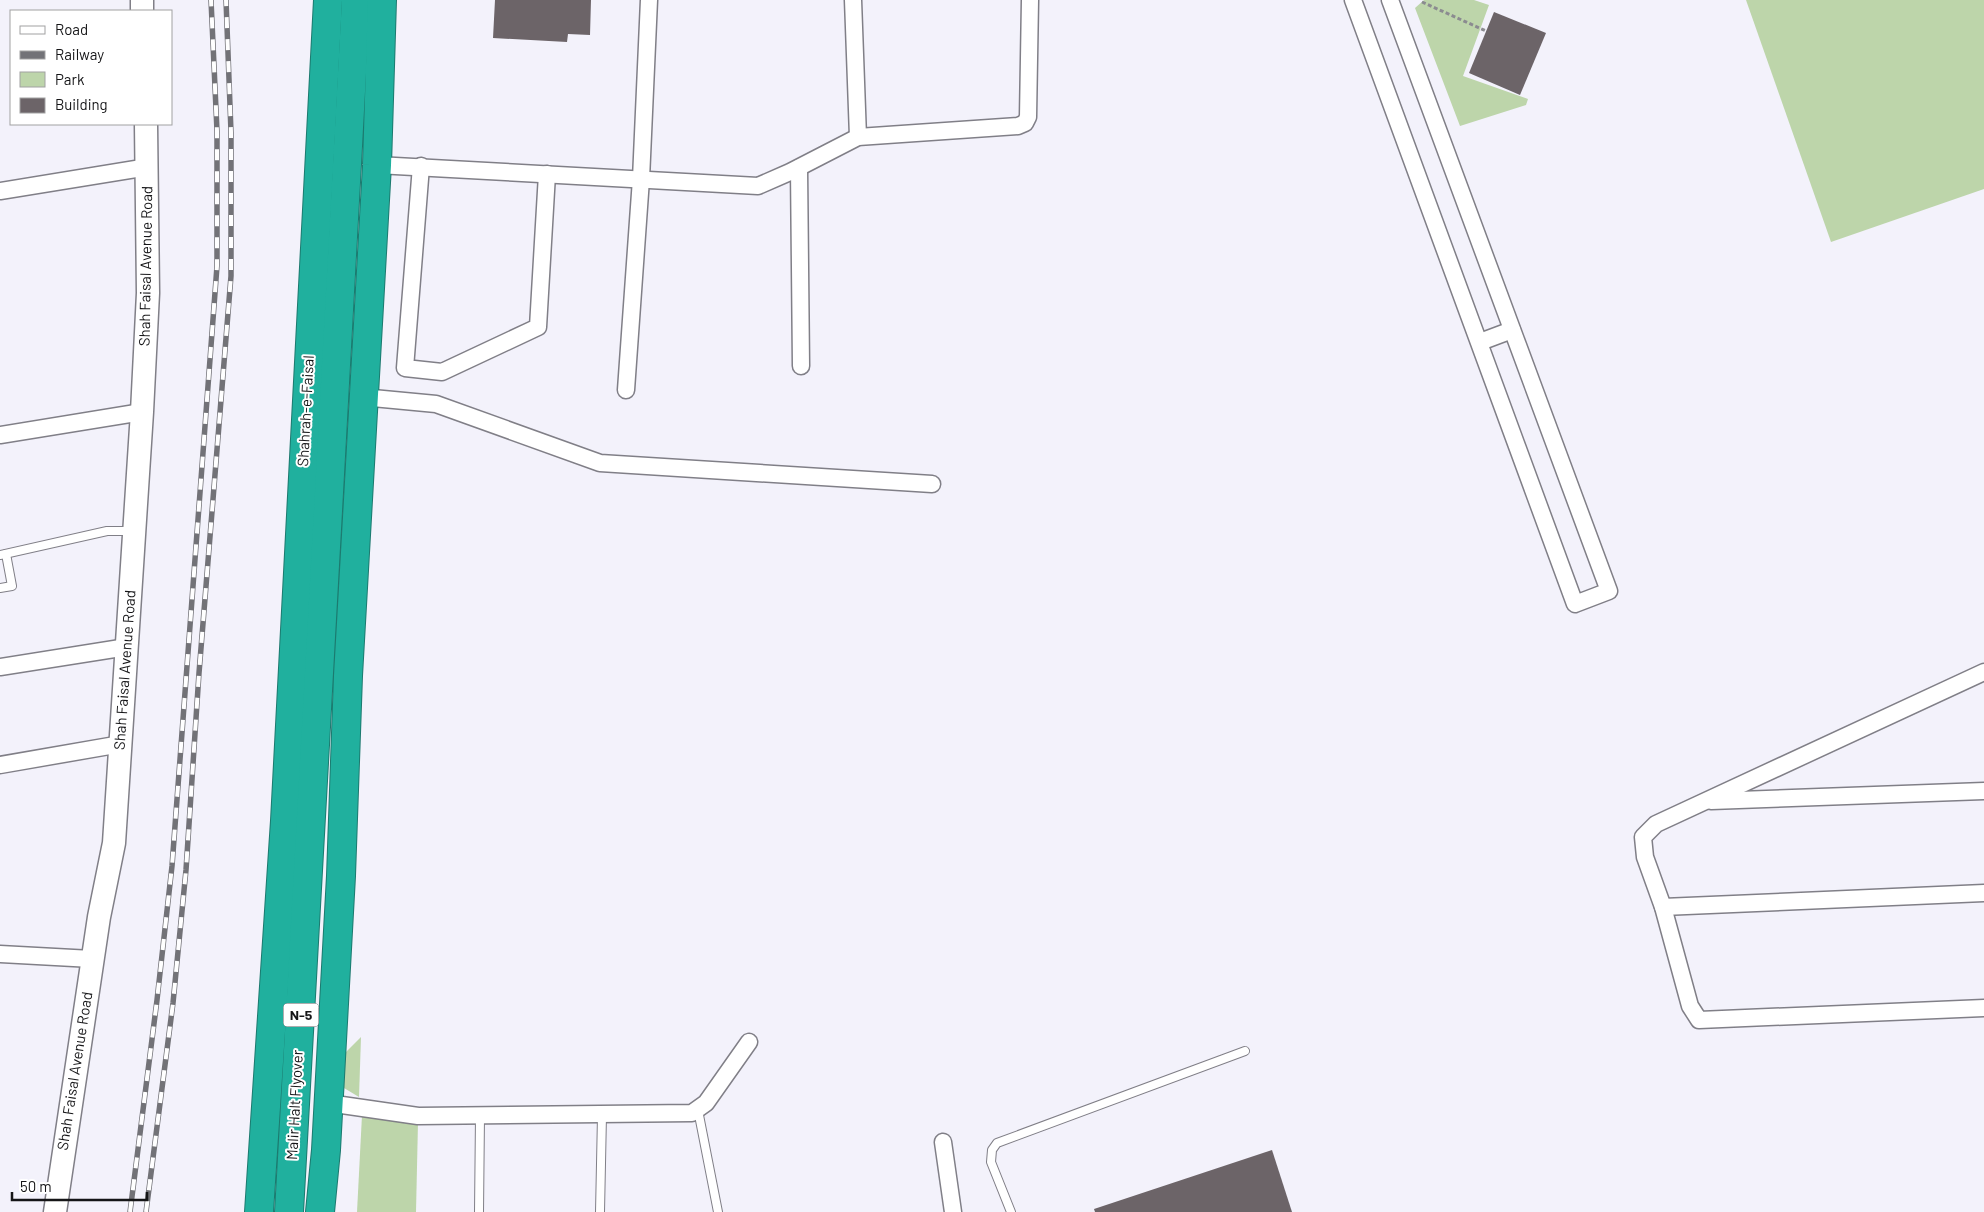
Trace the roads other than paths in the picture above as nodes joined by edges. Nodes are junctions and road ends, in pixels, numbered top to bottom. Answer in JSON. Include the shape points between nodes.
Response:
{"nodes":[{"id":1,"x":328,"y":0,"type":"edge"},
{"id":2,"x":356,"y":0,"type":"edge"},
{"id":3,"x":382,"y":0,"type":"edge"},
{"id":4,"x":650,"y":0,"type":"edge"},
{"id":5,"x":853,"y":0,"type":"edge"},
{"id":6,"x":1030,"y":0,"type":"edge"},
{"id":7,"x":1353,"y":0,"type":"edge"},
{"id":8,"x":1390,"y":0,"type":"edge"},
{"id":9,"x":146,"y":125,"type":"edge"},
{"id":10,"x":858,"y":137,"type":"junction"},
{"id":11,"x":377,"y":165,"type":"junction"},
{"id":12,"x":421,"y":166,"type":"junction"},
{"id":13,"x":148,"y":167,"type":"junction"},
{"id":14,"x":798,"y":168,"type":"junction"},
{"id":15,"x":547,"y":174,"type":"junction"},
{"id":16,"x":641,"y":179,"type":"junction"},
{"id":17,"x":0,"y":191,"type":"edge"},
{"id":18,"x":1512,"y":330,"type":"junction"},
{"id":19,"x":1480,"y":342,"type":"junction"},
{"id":20,"x":801,"y":366,"type":"dead end"},
{"id":21,"x":626,"y":390,"type":"dead end"},
{"id":22,"x":362,"y":397,"type":"junction"},
{"id":23,"x":142,"y":412,"type":"junction"},
{"id":24,"x":0,"y":435,"type":"edge"},
{"id":25,"x":932,"y":484,"type":"dead end"},
{"id":26,"x":134,"y":531,"type":"junction"},
{"id":27,"x":3,"y":554,"type":"edge"},
{"id":28,"x":0,"y":588,"type":"edge"},
{"id":29,"x":127,"y":647,"type":"junction"},
{"id":30,"x":0,"y":667,"type":"edge"},
{"id":31,"x":1984,"y":672,"type":"edge"},
{"id":32,"x":121,"y":744,"type":"junction"},
{"id":33,"x":0,"y":765,"type":"edge"},
{"id":34,"x":1984,"y":791,"type":"edge"},
{"id":35,"x":1703,"y":802,"type":"junction"},
{"id":36,"x":312,"y":819,"type":"joint"},
{"id":37,"x":285,"y":821,"type":"joint"},
{"id":38,"x":1984,"y":893,"type":"edge"},
{"id":39,"x":1662,"y":907,"type":"junction"},
{"id":40,"x":0,"y":954,"type":"edge"},
{"id":41,"x":92,"y":959,"type":"junction"},
{"id":42,"x":1984,"y":1008,"type":"edge"},
{"id":43,"x":749,"y":1042,"type":"dead end"},
{"id":44,"x":1246,"y":1051,"type":"dead end"},
{"id":45,"x":328,"y":1103,"type":"junction"},
{"id":46,"x":698,"y":1110,"type":"junction"},
{"id":47,"x":602,"y":1115,"type":"junction"},
{"id":48,"x":480,"y":1116,"type":"junction"},
{"id":49,"x":943,"y":1142,"type":"dead end"},
{"id":50,"x":55,"y":1212,"type":"edge"},
{"id":51,"x":259,"y":1212,"type":"edge"},
{"id":52,"x":289,"y":1212,"type":"edge"},
{"id":53,"x":320,"y":1212,"type":"edge"},
{"id":54,"x":479,"y":1212,"type":"edge"},
{"id":55,"x":600,"y":1212,"type":"edge"},
{"id":56,"x":718,"y":1212,"type":"edge"},
{"id":57,"x":953,"y":1212,"type":"edge"},
{"id":58,"x":1010,"y":1212,"type":"edge"}],
"edges":[{"from":1,"to":37,"type":"highway","name":"Shahrah-e-Faisal"},
{"from":2,"to":36,"type":"highway","name":"Shahrah-e-Faisal"},
{"from":3,"to":11,"type":"highway"},
{"from":4,"to":16,"type":"street"},
{"from":5,"to":10,"type":"street"},
{"from":6,"to":10,"type":"street","via":[[1028,117],[1025,124]]},
{"from":7,"to":19,"type":"street"},
{"from":8,"to":18,"type":"street"},
{"from":9,"to":13,"type":"street","name":"Shah Faisal Avenue Road"},
{"from":10,"to":14,"type":"street"},
{"from":11,"to":12,"type":"street"},
{"from":11,"to":22,"type":"highway"},
{"from":12,"to":15,"type":"street"},
{"from":12,"to":15,"type":"street","via":[[405,368],[442,372],[538,327]]},
{"from":13,"to":17,"type":"street"},
{"from":13,"to":23,"type":"street","name":"Shah Faisal Avenue Road","via":[[148,293]]},
{"from":14,"to":16,"type":"street","via":[[758,186]]},
{"from":14,"to":20,"type":"street"},
{"from":15,"to":16,"type":"street"},
{"from":16,"to":21,"type":"street"},
{"from":18,"to":19,"type":"street"},
{"from":18,"to":19,"type":"street","via":[[1609,591],[1575,604]]},
{"from":22,"to":25,"type":"street","via":[[436,404],[600,463]]},
{"from":22,"to":45,"type":"highway"},
{"from":23,"to":24,"type":"street"},
{"from":23,"to":26,"type":"street","name":"Shah Faisal Avenue Road"},
{"from":26,"to":27,"type":"lane","via":[[107,531]]},
{"from":26,"to":29,"type":"street","name":"Shah Faisal Avenue Road"},
{"from":27,"to":28,"type":"lane","via":[[12,586]]},
{"from":29,"to":30,"type":"street"},
{"from":29,"to":32,"type":"street","name":"Shah Faisal Avenue Road"},
{"from":31,"to":35,"type":"street"},
{"from":32,"to":33,"type":"street"},
{"from":32,"to":41,"type":"street","name":"Shah Faisal Avenue Road","via":[[114,843]]},
{"from":34,"to":35,"type":"street"},
{"from":35,"to":39,"type":"street","via":[[1656,824],[1644,837],[1645,857]]},
{"from":36,"to":52,"type":"highway","name":"Malir Halt Flyover","number":"N-5"},
{"from":37,"to":51,"type":"highway","name":"Malir Halt Flyover","number":"N-5"},
{"from":38,"to":39,"type":"street"},
{"from":39,"to":42,"type":"street","via":[[1690,1006],[1699,1020]]},
{"from":40,"to":41,"type":"street"},
{"from":41,"to":50,"type":"street","name":"Shah Faisal Avenue Road"},
{"from":43,"to":46,"type":"street"},
{"from":44,"to":58,"type":"lane","via":[[997,1143],[992,1150],[991,1162]]},
{"from":45,"to":48,"type":"street","via":[[418,1116]]},
{"from":45,"to":53,"type":"highway"},
{"from":46,"to":47,"type":"street","via":[[683,1114]]},
{"from":46,"to":56,"type":"lane"},
{"from":47,"to":48,"type":"street"},
{"from":47,"to":55,"type":"lane"},
{"from":48,"to":54,"type":"lane"},
{"from":49,"to":57,"type":"street"}]}
